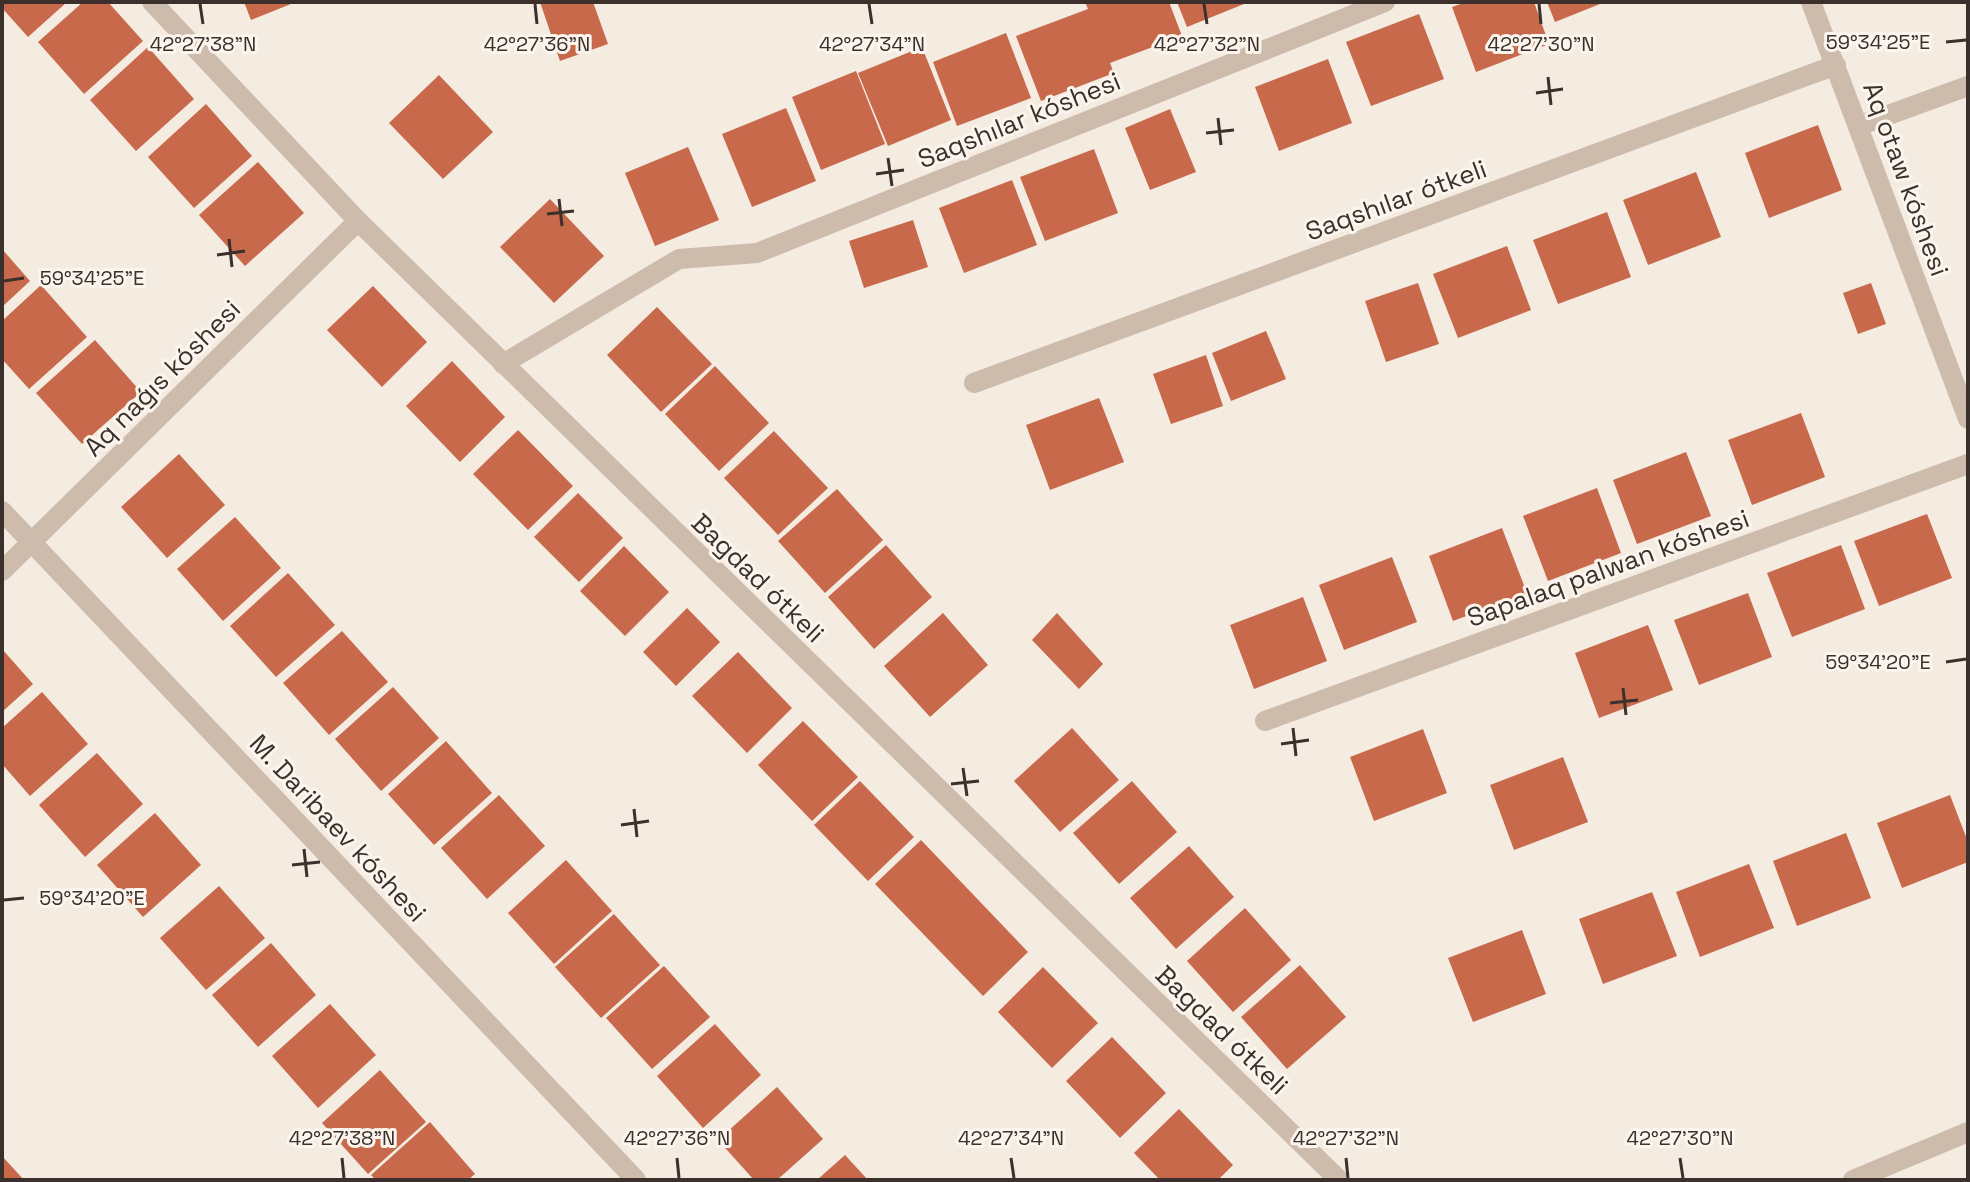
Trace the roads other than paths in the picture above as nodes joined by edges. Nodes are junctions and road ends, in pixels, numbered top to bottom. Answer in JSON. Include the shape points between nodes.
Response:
{"nodes":[{"id":1,"x":152,"y":2,"type":"edge"},
{"id":2,"x":1385,"y":2,"type":"edge"},
{"id":3,"x":1811,"y":2,"type":"edge"},
{"id":4,"x":1836,"y":65,"type":"junction"},
{"id":5,"x":1968,"y":86,"type":"edge"},
{"id":6,"x":1858,"y":126,"type":"junction"},
{"id":7,"x":358,"y":221,"type":"junction"},
{"id":8,"x":503,"y":364,"type":"junction"},
{"id":9,"x":974,"y":383,"type":"dead end"},
{"id":10,"x":1966,"y":409,"type":"edge"},
{"id":11,"x":1968,"y":464,"type":"edge"},
{"id":12,"x":2,"y":511,"type":"edge"},
{"id":13,"x":32,"y":542,"type":"junction"},
{"id":14,"x":2,"y":571,"type":"edge"},
{"id":15,"x":1265,"y":721,"type":"dead end"},
{"id":16,"x":1968,"y":1132,"type":"edge"},
{"id":17,"x":636,"y":1180,"type":"edge"},
{"id":18,"x":1339,"y":1180,"type":"edge"},
{"id":19,"x":1853,"y":1180,"type":"edge"}],
"edges":[{"from":1,"to":7,"type":"street","name":"Bagdad ótkeli"},
{"from":2,"to":8,"type":"street","name":"Saqshılar kóshesi","via":[[757,253],[679,259]]},
{"from":3,"to":4,"type":"street","name":"Aq otaw kóshesi"},
{"from":4,"to":6,"type":"street","name":"Aq otaw kóshesi"},
{"from":4,"to":9,"type":"street","name":"Saqshılar ótkeli"},
{"from":5,"to":6,"type":"street"},
{"from":6,"to":10,"type":"street","name":"Aq otaw kóshesi"},
{"from":7,"to":8,"type":"street","name":"Bagdad ótkeli"},
{"from":7,"to":13,"type":"street","name":"Aq naǵıs kóshesi"},
{"from":8,"to":18,"type":"street","name":"Bagdad ótkeli"},
{"from":11,"to":15,"type":"street","name":"Sapalaq palwan kóshesi"},
{"from":12,"to":13,"type":"street","name":"M. Daribaev kóshesi"},
{"from":13,"to":14,"type":"street","name":"Aq naǵıs kóshesi"},
{"from":13,"to":17,"type":"street","name":"M. Daribaev kóshesi"},
{"from":16,"to":19,"type":"street"}]}
